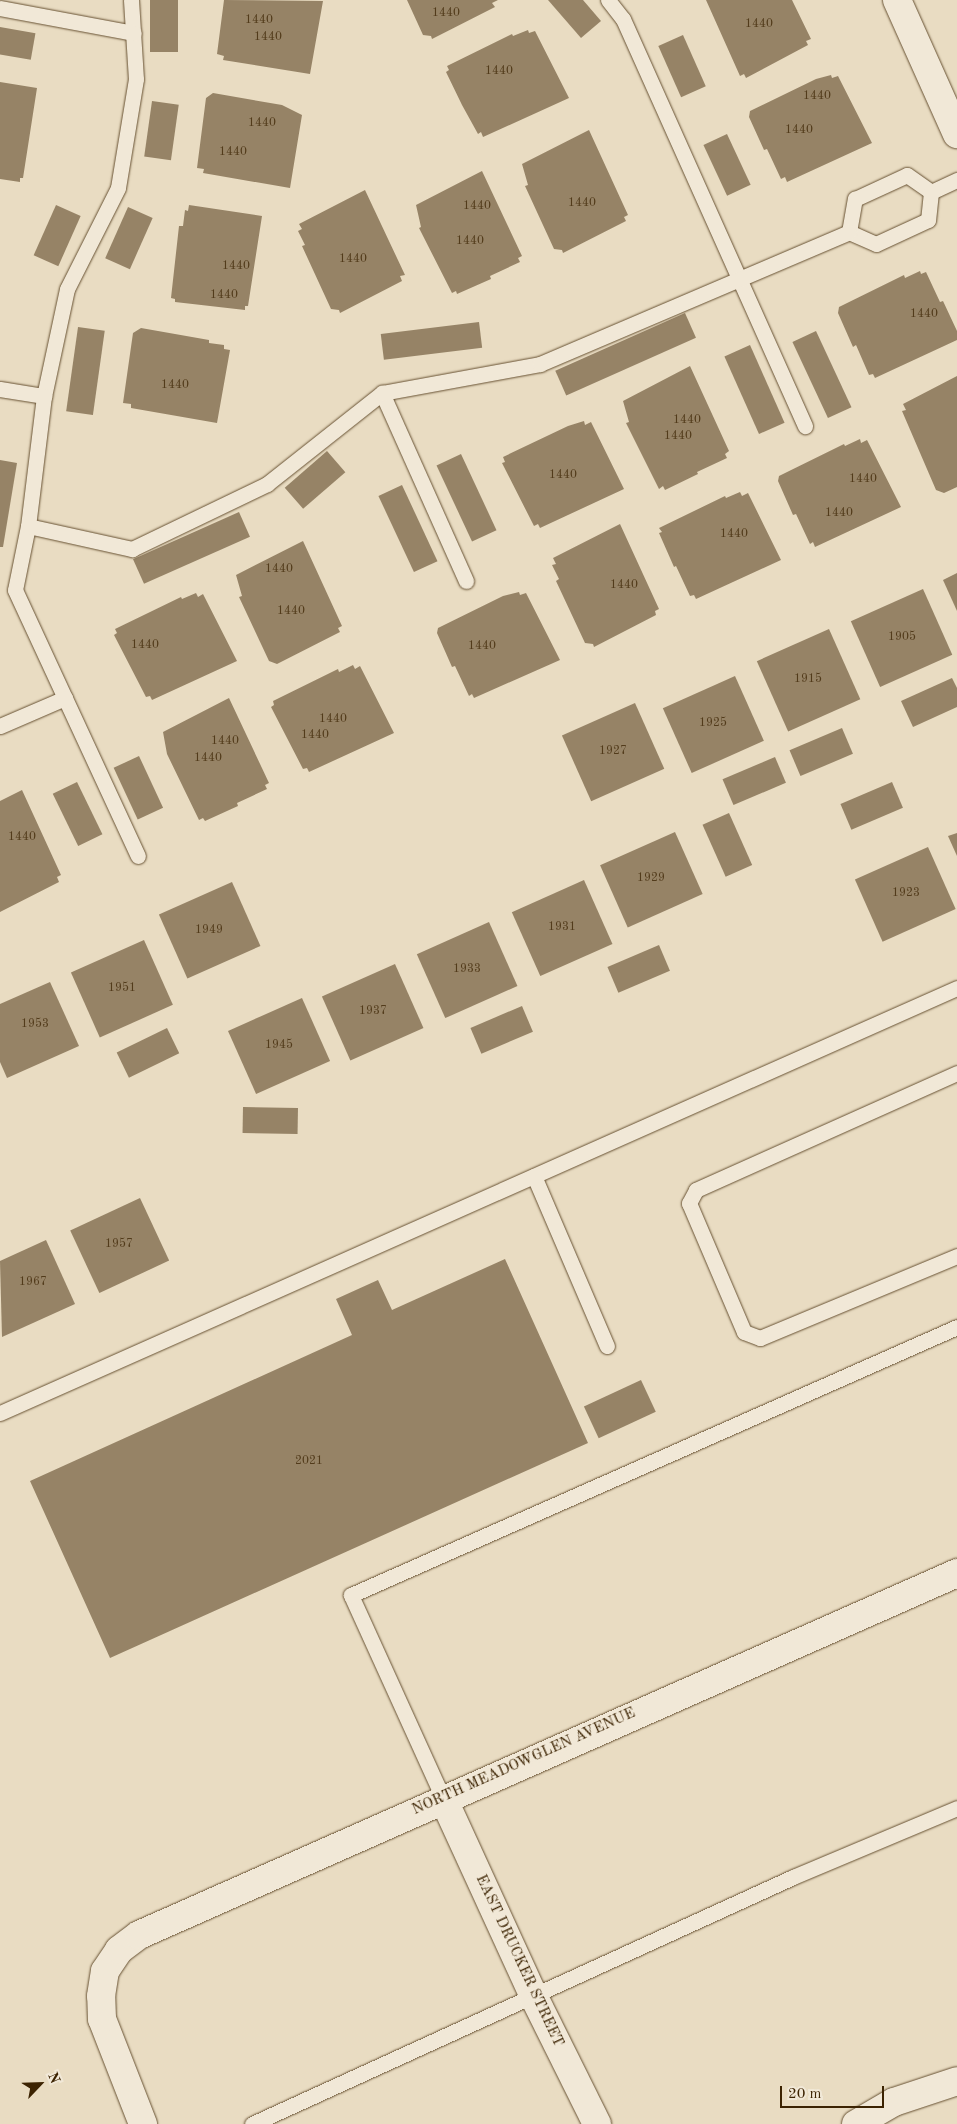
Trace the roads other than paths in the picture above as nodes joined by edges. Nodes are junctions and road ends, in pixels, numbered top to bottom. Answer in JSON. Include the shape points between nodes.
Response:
{"nodes":[{"id":1,"x":131,"y":0,"type":"edge"},
{"id":2,"x":608,"y":0,"type":"edge"},
{"id":3,"x":897,"y":0,"type":"edge"},
{"id":4,"x":0,"y":8,"type":"edge"},
{"id":5,"x":134,"y":33,"type":"junction"},
{"id":6,"x":957,"y":134,"type":"edge"},
{"id":7,"x":957,"y":180,"type":"edge"},
{"id":8,"x":932,"y":192,"type":"junction"},
{"id":9,"x":850,"y":232,"type":"junction"},
{"id":10,"x":740,"y":278,"type":"junction"},
{"id":11,"x":0,"y":389,"type":"edge"},
{"id":12,"x":382,"y":392,"type":"junction"},
{"id":13,"x":44,"y":396,"type":"junction"},
{"id":14,"x":805,"y":426,"type":"dead end"},
{"id":15,"x":28,"y":526,"type":"junction"},
{"id":16,"x":466,"y":581,"type":"dead end"},
{"id":17,"x":65,"y":698,"type":"junction"},
{"id":18,"x":0,"y":726,"type":"edge"},
{"id":19,"x":138,"y":856,"type":"dead end"},
{"id":20,"x":957,"y":989,"type":"edge"},
{"id":21,"x":957,"y":1073,"type":"edge"},
{"id":22,"x":534,"y":1176,"type":"junction"},
{"id":23,"x":957,"y":1256,"type":"edge"},
{"id":24,"x":957,"y":1326,"type":"edge"},
{"id":25,"x":607,"y":1346,"type":"dead end"},
{"id":26,"x":0,"y":1413,"type":"edge"},
{"id":27,"x":957,"y":1573,"type":"edge"},
{"id":28,"x":443,"y":1798,"type":"junction"},
{"id":29,"x":957,"y":1808,"type":"edge"},
{"id":30,"x":533,"y":1995,"type":"junction"},
{"id":31,"x":957,"y":2081,"type":"edge"},
{"id":32,"x":143,"y":2124,"type":"edge"},
{"id":33,"x":252,"y":2124,"type":"edge"},
{"id":34,"x":597,"y":2124,"type":"edge"},
{"id":35,"x":856,"y":2124,"type":"edge"}],
"edges":[{"from":1,"to":5,"type":"lane"},
{"from":2,"to":10,"type":"lane","via":[[624,19]]},
{"from":3,"to":6,"type":"street"},
{"from":4,"to":5,"type":"lane"},
{"from":5,"to":13,"type":"lane","via":[[136,79],[118,188],[66,289]]},
{"from":7,"to":8,"type":"lane"},
{"from":8,"to":9,"type":"lane","via":[[928,220],[876,244]]},
{"from":8,"to":9,"type":"lane","via":[[907,175],[854,199]]},
{"from":9,"to":10,"type":"lane"},
{"from":10,"to":12,"type":"lane","via":[[540,364]]},
{"from":10,"to":14,"type":"lane"},
{"from":11,"to":13,"type":"lane"},
{"from":12,"to":15,"type":"lane","via":[[267,484],[132,549]]},
{"from":12,"to":16,"type":"lane"},
{"from":13,"to":15,"type":"lane"},
{"from":15,"to":17,"type":"lane","via":[[15,590]]},
{"from":17,"to":18,"type":"lane"},
{"from":17,"to":19,"type":"lane"},
{"from":20,"to":22,"type":"lane"},
{"from":21,"to":23,"type":"lane","via":[[696,1190],[689,1203],[744,1332],[760,1338]]},
{"from":22,"to":25,"type":"lane"},
{"from":22,"to":26,"type":"lane"},
{"from":24,"to":28,"type":"lane","via":[[351,1595]]},
{"from":27,"to":28,"type":"street","name":"NORTH MEADOWGLEN AVENUE"},
{"from":28,"to":30,"type":"street","name":"EAST DRUCKER STREET"},
{"from":28,"to":32,"type":"street","name":"NORTH MEADOWGLEN AVENUE","via":[[139,1935],[119,1950],[105,1972],[102,2020]]},
{"from":29,"to":30,"type":"lane","via":[[793,1877]]},
{"from":30,"to":33,"type":"lane"},
{"from":30,"to":34,"type":"street","name":"EAST DRUCKER STREET"},
{"from":31,"to":35,"type":"street","via":[[894,2102]]}]}
